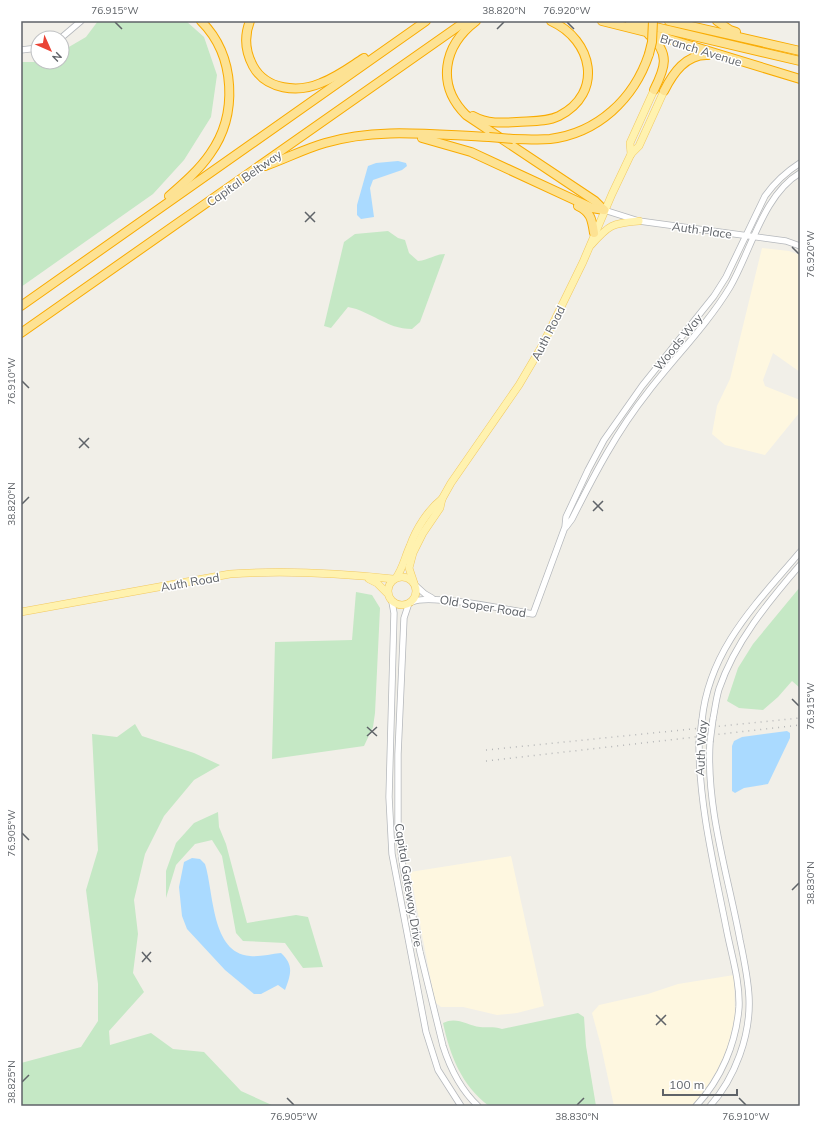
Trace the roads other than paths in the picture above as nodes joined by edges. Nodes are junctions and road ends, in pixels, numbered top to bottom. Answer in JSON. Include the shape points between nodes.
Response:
{"nodes":[{"id":1,"x":81,"y":21,"type":"edge"},
{"id":2,"x":201,"y":21,"type":"edge"},
{"id":3,"x":250,"y":21,"type":"edge"},
{"id":4,"x":425,"y":21,"type":"edge"},
{"id":5,"x":466,"y":21,"type":"edge"},
{"id":6,"x":476,"y":21,"type":"edge"},
{"id":7,"x":551,"y":21,"type":"edge"},
{"id":8,"x":602,"y":21,"type":"edge"},
{"id":9,"x":630,"y":21,"type":"edge"},
{"id":10,"x":653,"y":21,"type":"edge"},
{"id":11,"x":669,"y":21,"type":"edge"},
{"id":12,"x":717,"y":21,"type":"edge"},
{"id":13,"x":70,"y":30,"type":"edge"},
{"id":14,"x":646,"y":32,"type":"junction"},
{"id":15,"x":767,"y":43,"type":"junction"},
{"id":16,"x":800,"y":51,"type":"edge"},
{"id":17,"x":715,"y":55,"type":"junction"},
{"id":18,"x":800,"y":61,"type":"edge"},
{"id":19,"x":800,"y":79,"type":"edge"},
{"id":20,"x":654,"y":90,"type":"joint"},
{"id":21,"x":664,"y":91,"type":"joint"},
{"id":22,"x":454,"y":101,"type":"junction"},
{"id":23,"x":404,"y":134,"type":"junction"},
{"id":24,"x":631,"y":154,"type":"junction"},
{"id":25,"x":800,"y":163,"type":"edge"},
{"id":26,"x":256,"y":169,"type":"junction"},
{"id":27,"x":800,"y":172,"type":"edge"},
{"id":28,"x":544,"y":185,"type":"junction"},
{"id":29,"x":604,"y":210,"type":"junction"},
{"id":30,"x":639,"y":221,"type":"junction"},
{"id":31,"x":129,"y":230,"type":"junction"},
{"id":32,"x":594,"y":233,"type":"junction"},
{"id":33,"x":747,"y":236,"type":"junction"},
{"id":34,"x":754,"y":238,"type":"junction"},
{"id":35,"x":800,"y":246,"type":"edge"},
{"id":36,"x":589,"y":248,"type":"junction"},
{"id":37,"x":21,"y":306,"type":"edge"},
{"id":38,"x":21,"y":333,"type":"edge"},
{"id":39,"x":442,"y":499,"type":"junction"},
{"id":40,"x":565,"y":527,"type":"junction"},
{"id":41,"x":800,"y":552,"type":"edge"},
{"id":42,"x":800,"y":565,"type":"edge"},
{"id":43,"x":361,"y":576,"type":"junction"},
{"id":44,"x":394,"y":578,"type":"junction"},
{"id":45,"x":414,"y":584,"type":"junction"},
{"id":46,"x":387,"y":593,"type":"junction"},
{"id":47,"x":434,"y":599,"type":"junction"},
{"id":48,"x":392,"y":602,"type":"junction"},
{"id":49,"x":410,"y":602,"type":"junction"},
{"id":50,"x":21,"y":612,"type":"edge"},
{"id":51,"x":533,"y":614,"type":"joint"},
{"id":52,"x":461,"y":1106,"type":"edge"},
{"id":53,"x":478,"y":1106,"type":"edge"},
{"id":54,"x":696,"y":1106,"type":"edge"},
{"id":55,"x":710,"y":1106,"type":"edge"}],
"edges":[{"from":1,"to":13,"type":"street"},
{"from":2,"to":31,"type":"highway","via":[[219,46],[226,68],[229,91],[225,124],[202,165]]},
{"from":3,"to":4,"type":"highway","via":[[246,44],[255,69],[266,80],[290,88],[312,86],[329,80]]},
{"from":4,"to":31,"type":"highway","name":"Capital Beltway"},
{"from":5,"to":26,"type":"highway","name":"Capital Beltway"},
{"from":6,"to":22,"type":"highway","via":[[460,37],[449,59],[447,84]]},
{"from":7,"to":22,"type":"highway","via":[[562,26],[576,38],[585,51],[588,79],[573,107],[551,119],[501,123],[480,120]]},
{"from":8,"to":14,"type":"highway","name":"Branch Avenue"},
{"from":9,"to":18,"type":"highway"},
{"from":10,"to":23,"type":"highway","bridge":true,"via":[[652,42],[640,77],[625,98],[605,117],[580,132],[549,139]]},
{"from":11,"to":15,"type":"highway","name":"Branch Avenue"},
{"from":12,"to":15,"type":"highway","via":[[730,30]]},
{"from":14,"to":17,"type":"highway","name":"Branch Avenue"},
{"from":14,"to":20,"type":"highway","via":[[664,54],[662,73]]},
{"from":15,"to":16,"type":"highway","name":"Branch Avenue"},
{"from":17,"to":19,"type":"highway","name":"Branch Avenue"},
{"from":17,"to":21,"type":"highway","via":[[689,59],[679,67]]},
{"from":20,"to":24,"type":"main road","name":"Auth Road","via":[[630,143]]},
{"from":21,"to":24,"type":"main road","name":"Auth Road","via":[[639,146]]},
{"from":22,"to":29,"type":"highway","via":[[466,116],[595,201]]},
{"from":23,"to":26,"type":"highway","via":[[356,136],[325,143]]},
{"from":23,"to":28,"type":"highway","via":[[471,152]]},
{"from":24,"to":29,"type":"main road","name":"Auth Road"},
{"from":25,"to":33,"type":"street","name":"Woods Way","via":[[772,186]]},
{"from":26,"to":38,"type":"highway","name":"Capital Beltway"},
{"from":27,"to":34,"type":"street","name":"Woods Way","via":[[778,192]]},
{"from":28,"to":29,"type":"highway","via":[[592,208]]},
{"from":28,"to":32,"type":"highway","via":[[553,194],[586,210],[591,216]]},
{"from":29,"to":30,"type":"street","name":"Auth Place"},
{"from":29,"to":32,"type":"main road","name":"Auth Road"},
{"from":30,"to":33,"type":"street","name":"Auth Place"},
{"from":30,"to":36,"type":"main road","via":[[613,225],[605,229]]},
{"from":31,"to":37,"type":"highway","name":"Capital Beltway"},
{"from":32,"to":36,"type":"main road","name":"Auth Road"},
{"from":33,"to":34,"type":"street","name":"Auth Place"},
{"from":33,"to":40,"type":"street","name":"Woods Way","via":[[714,296],[642,386],[604,440],[566,517]]},
{"from":34,"to":35,"type":"street","name":"Auth Place","via":[[786,241]]},
{"from":34,"to":40,"type":"street","name":"Woods Way","via":[[730,286],[715,309],[648,392],[611,445],[572,519]]},
{"from":36,"to":39,"type":"main road","name":"Auth Road","via":[[529,370]]},
{"from":39,"to":44,"type":"main road","name":"Auth Road","via":[[435,504],[415,534]]},
{"from":39,"to":45,"type":"main road","name":"Auth Road","via":[[440,508],[413,553],[409,568]]},
{"from":40,"to":51,"type":"street","name":"Woods Way"},
{"from":41,"to":54,"type":"street","name":"Auth Way","bridge":true,"via":[[735,630],[712,678],[704,707],[699,743],[701,796],[736,971],[739,1007],[729,1055],[717,1079]]},
{"from":42,"to":55,"type":"street","name":"Auth Way","bridge":true,"via":[[740,644],[719,690],[713,719],[708,766],[715,822],[746,971],[749,998],[746,1033],[732,1071]]},
{"from":43,"to":44,"type":"main road","name":"Auth Road"},
{"from":43,"to":46,"type":"main road","name":"Auth Road","via":[[377,583]]},
{"from":43,"to":50,"type":"main road","name":"Auth Road","via":[[281,572],[230,574]]},
{"from":44,"to":45,"type":"main road","via":[[408,578]]},
{"from":44,"to":46,"type":"main road"},
{"from":45,"to":47,"type":"street","name":"Old Soper Road"},
{"from":45,"to":49,"type":"main road","via":[[416,594]]},
{"from":46,"to":48,"type":"main road"},
{"from":47,"to":49,"type":"street","name":"Old Soper Road","via":[[417,599]]},
{"from":47,"to":51,"type":"street","name":"Old Soper Road"},
{"from":48,"to":49,"type":"main road","via":[[402,606]]},
{"from":48,"to":52,"type":"street","name":"Capital Gateway Drive","via":[[392,854],[426,1032],[443,1081]]},
{"from":49,"to":53,"type":"street","name":"Capital Gateway Drive","via":[[404,618],[398,754],[398,829],[401,855],[420,952],[448,1062],[457,1079]]}]}
